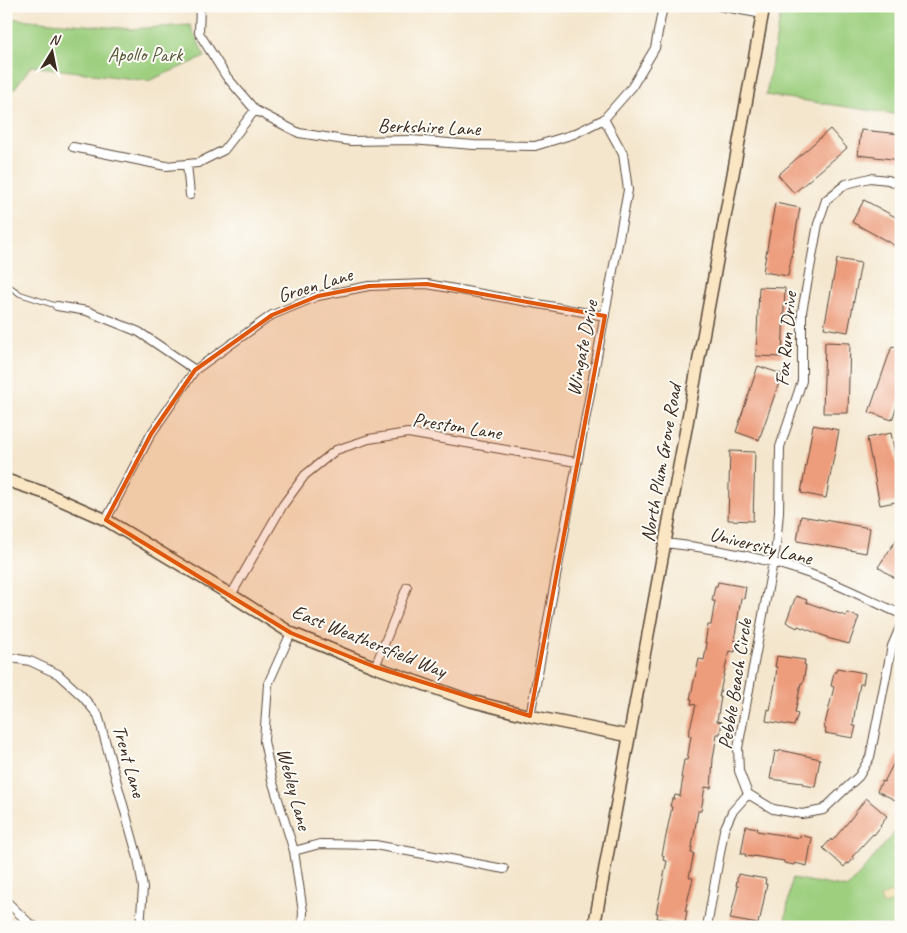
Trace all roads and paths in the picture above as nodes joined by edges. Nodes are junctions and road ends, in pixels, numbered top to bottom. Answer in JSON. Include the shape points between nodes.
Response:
{"nodes":[{"id":1,"x":200,"y":6,"type":"edge"},
{"id":2,"x":663,"y":6,"type":"edge"},
{"id":3,"x":719,"y":6,"type":"edge"},
{"id":4,"x":764,"y":10,"type":"edge"},
{"id":5,"x":255,"y":110,"type":"junction"},
{"id":6,"x":604,"y":119,"type":"junction"},
{"id":7,"x":73,"y":147,"type":"dead end"},
{"id":8,"x":187,"y":164,"type":"junction"},
{"id":9,"x":901,"y":186,"type":"edge"},
{"id":10,"x":190,"y":195,"type":"dead end"},
{"id":11,"x":6,"y":284,"type":"edge"},
{"id":12,"x":57,"y":306,"type":"joint"},
{"id":13,"x":605,"y":316,"type":"junction"},
{"id":14,"x":195,"y":370,"type":"junction"},
{"id":15,"x":576,"y":462,"type":"junction"},
{"id":16,"x":6,"y":480,"type":"edge"},
{"id":17,"x":106,"y":520,"type":"junction"},
{"id":18,"x":665,"y":543,"type":"junction"},
{"id":19,"x":772,"y":562,"type":"junction"},
{"id":20,"x":407,"y":587,"type":"dead end"},
{"id":21,"x":231,"y":595,"type":"junction"},
{"id":22,"x":901,"y":614,"type":"edge"},
{"id":23,"x":901,"y":625,"type":"edge"},
{"id":24,"x":291,"y":633,"type":"junction"},
{"id":25,"x":6,"y":656,"type":"edge"},
{"id":26,"x":375,"y":667,"type":"junction"},
{"id":27,"x":530,"y":716,"type":"junction"},
{"id":28,"x":629,"y":736,"type":"junction"},
{"id":29,"x":748,"y":794,"type":"junction"},
{"id":30,"x":294,"y":851,"type":"junction"},
{"id":31,"x":504,"y":868,"type":"dead end"},
{"id":32,"x":6,"y":901,"type":"edge"},
{"id":33,"x":36,"y":927,"type":"edge"},
{"id":34,"x":140,"y":927,"type":"edge"},
{"id":35,"x":302,"y":927,"type":"edge"},
{"id":36,"x":594,"y":927,"type":"edge"},
{"id":37,"x":707,"y":927,"type":"edge"}],
"edges":[{"from":1,"to":5,"type":"street","via":[[199,33],[226,76]]},
{"from":2,"to":6,"type":"street","via":[[655,48],[632,88]]},
{"from":3,"to":4,"type":"street"},
{"from":4,"to":18,"type":"street","name":"North Plum Grove Road"},
{"from":5,"to":6,"type":"street","name":"Berkshire Lane","via":[[298,133],[351,141],[411,140],[474,145],[535,146],[574,134]]},
{"from":5,"to":8,"type":"street","via":[[224,150],[198,163]]},
{"from":6,"to":13,"type":"street","name":"Wingate Drive","via":[[623,154],[628,190]]},
{"from":7,"to":8,"type":"street","via":[[166,166]]},
{"from":8,"to":10,"type":"street"},
{"from":9,"to":19,"type":"street","name":"Fox Run Drive","via":[[888,180],[870,178],[846,184],[826,200],[818,224],[802,312],[802,381],[780,447],[779,512]]},
{"from":11,"to":12,"type":"lane","via":[[20,294]]},
{"from":12,"to":14,"type":"street","via":[[87,312],[139,332]]},
{"from":13,"to":14,"type":"street","name":"Groen Lane","via":[[427,284],[369,286],[318,296],[272,315]]},
{"from":13,"to":15,"type":"street","name":"Wingate Drive"},
{"from":14,"to":17,"type":"street","name":"Groen Lane","via":[[151,434]]},
{"from":15,"to":21,"type":"street","name":"Preston Lane","via":[[408,433],[369,438],[336,450],[305,475],[283,505]]},
{"from":15,"to":27,"type":"street","name":"Wingate Drive"},
{"from":16,"to":17,"type":"street","name":"East Weathersfield Way"},
{"from":17,"to":21,"type":"street","name":"East Weathersfield Way"},
{"from":18,"to":19,"type":"street","name":"University Lane"},
{"from":18,"to":28,"type":"street","name":"North Plum Grove Road"},
{"from":19,"to":22,"type":"street","name":"University Lane","via":[[811,574]]},
{"from":19,"to":29,"type":"street","name":"Pebble Beach Circle","via":[[738,748],[739,771]]},
{"from":20,"to":26,"type":"street"},
{"from":21,"to":24,"type":"street","name":"East Weathersfield Way"},
{"from":23,"to":29,"type":"street","via":[[892,646],[870,757],[859,776],[823,810],[802,814],[773,810]]},
{"from":24,"to":26,"type":"street","name":"East Weathersfield Way"},
{"from":24,"to":30,"type":"street","name":"Webley Lane","via":[[268,684],[264,741],[272,780]]},
{"from":25,"to":34,"type":"street","name":"Trent Lane","via":[[30,661],[58,674],[98,716],[138,858],[143,888]]},
{"from":26,"to":27,"type":"street","name":"East Weathersfield Way","via":[[471,701]]},
{"from":27,"to":28,"type":"street","name":"East Weathersfield Way"},
{"from":28,"to":36,"type":"street","name":"North Plum Grove Road"},
{"from":29,"to":37,"type":"street","via":[[732,812],[724,830]]},
{"from":30,"to":31,"type":"street","via":[[320,844],[375,845]]},
{"from":30,"to":35,"type":"street","name":"Webley Lane","via":[[303,912]]},
{"from":32,"to":33,"type":"street"}]}
